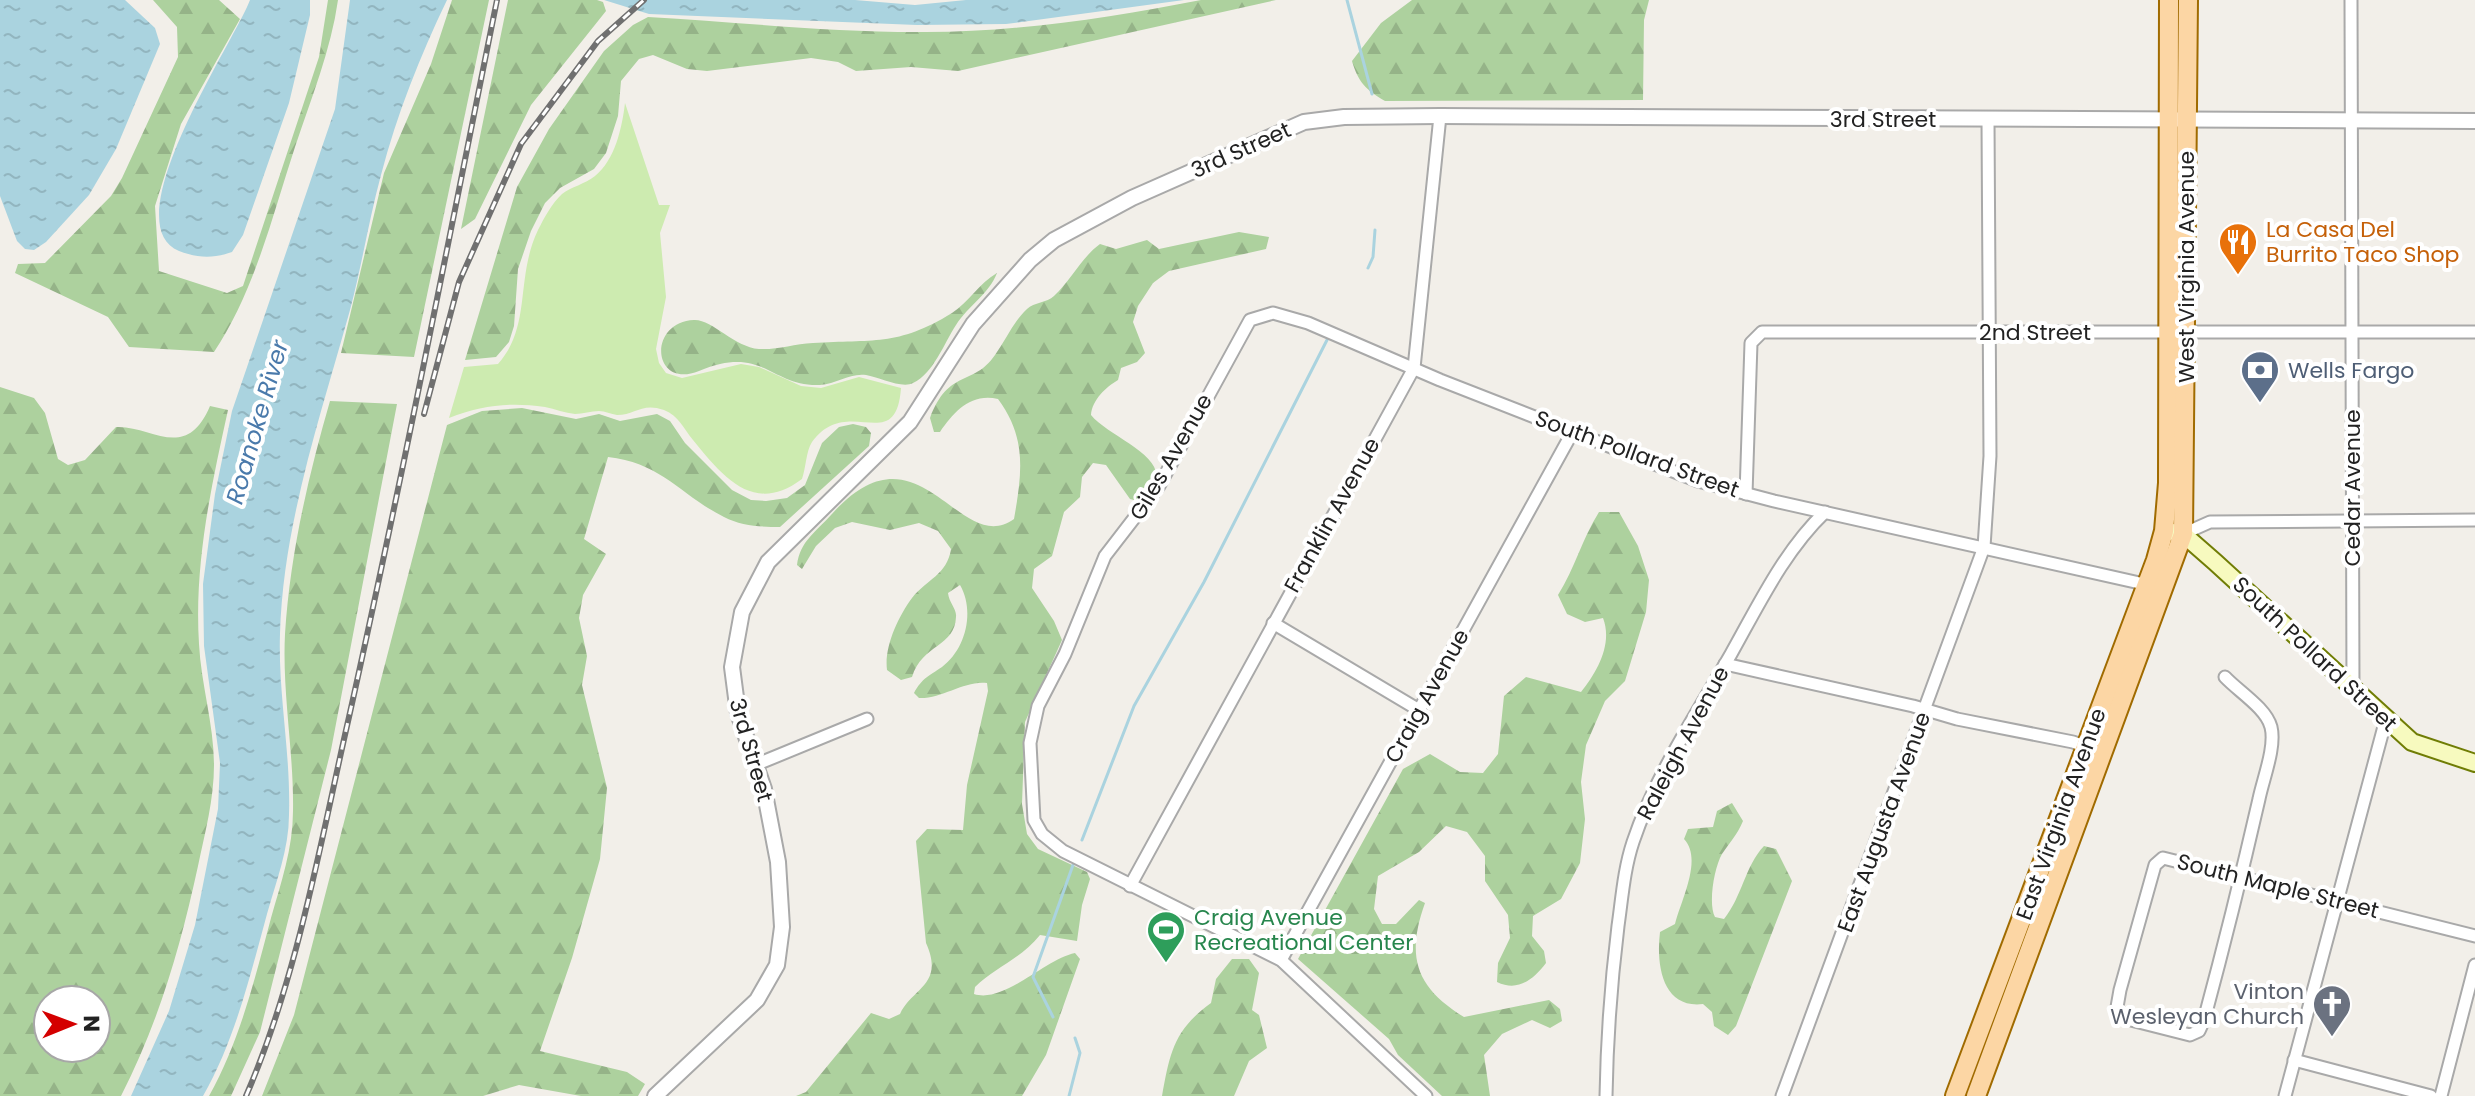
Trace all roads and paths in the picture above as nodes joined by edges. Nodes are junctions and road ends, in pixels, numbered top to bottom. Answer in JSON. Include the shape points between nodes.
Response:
{"nodes":[{"id":1,"x":2169,"y":0,"type":"edge"},
{"id":2,"x":2188,"y":0,"type":"edge"},
{"id":3,"x":2351,"y":0,"type":"edge"},
{"id":4,"x":1440,"y":116,"type":"junction"},
{"id":5,"x":1988,"y":120,"type":"junction"},
{"id":6,"x":2168,"y":121,"type":"junction"},
{"id":7,"x":2187,"y":121,"type":"junction"},
{"id":8,"x":2351,"y":121,"type":"junction"},
{"id":9,"x":2475,"y":121,"type":"edge"},
{"id":10,"x":1262,"y":314,"type":"joint"},
{"id":11,"x":1989,"y":332,"type":"junction"},
{"id":12,"x":2351,"y":332,"type":"junction"},
{"id":13,"x":2475,"y":332,"type":"edge"},
{"id":14,"x":2176,"y":333,"type":"junction"},
{"id":15,"x":1414,"y":368,"type":"junction"},
{"id":16,"x":1572,"y":433,"type":"junction"},
{"id":17,"x":1746,"y":494,"type":"junction"},
{"id":18,"x":1825,"y":512,"type":"junction"},
{"id":19,"x":2352,"y":520,"type":"junction"},
{"id":20,"x":2475,"y":520,"type":"edge"},
{"id":21,"x":2173,"y":532,"type":"junction"},
{"id":22,"x":1984,"y":547,"type":"junction"},
{"id":23,"x":2147,"y":583,"type":"junction"},
{"id":24,"x":2164,"y":591,"type":"junction"},
{"id":25,"x":1273,"y":623,"type":"junction"},
{"id":26,"x":1725,"y":664,"type":"junction"},
{"id":27,"x":2225,"y":677,"type":"dead end"},
{"id":28,"x":2353,"y":688,"type":"junction"},
{"id":29,"x":1419,"y":710,"type":"junction"},
{"id":30,"x":1926,"y":711,"type":"junction"},
{"id":31,"x":867,"y":719,"type":"dead end"},
{"id":32,"x":2386,"y":719,"type":"junction"},
{"id":33,"x":2095,"y":750,"type":"junction"},
{"id":34,"x":2475,"y":763,"type":"edge"},
{"id":35,"x":755,"y":765,"type":"junction"},
{"id":36,"x":2241,"y":876,"type":"junction"},
{"id":37,"x":1130,"y":886,"type":"junction"},
{"id":38,"x":2336,"y":901,"type":"junction"},
{"id":39,"x":2475,"y":936,"type":"edge"},
{"id":40,"x":1281,"y":960,"type":"junction"},
{"id":41,"x":2475,"y":965,"type":"edge"},
{"id":42,"x":2294,"y":1060,"type":"junction"},
{"id":43,"x":655,"y":1096,"type":"edge"},
{"id":44,"x":1426,"y":1096,"type":"edge"},
{"id":45,"x":1606,"y":1096,"type":"edge"},
{"id":46,"x":1782,"y":1096,"type":"edge"},
{"id":47,"x":1955,"y":1096,"type":"edge"},
{"id":48,"x":1976,"y":1096,"type":"edge"},
{"id":49,"x":2285,"y":1096,"type":"edge"},
{"id":50,"x":2431,"y":1096,"type":"edge"},
{"id":51,"x":2441,"y":1096,"type":"edge"}],
"edges":[{"from":1,"to":6,"type":"main road","name":"West Virginia Avenue"},
{"from":2,"to":7,"type":"main road","name":"West Virginia Avenue"},
{"from":3,"to":8,"type":"street","name":"Cedar Avenue"},
{"from":4,"to":5,"type":"street","name":"3rd Street"},
{"from":4,"to":15,"type":"street","name":"Franklin Avenue"},
{"from":4,"to":35,"type":"street","name":"3rd Street","via":[[1304,122],[1132,198],[1040,250],[973,324],[910,422],[781,546],[759,574],[742,612],[732,667],[738,713]]},
{"from":5,"to":6,"type":"street","name":"3rd Street"},
{"from":5,"to":11,"type":"street","name":"East Augusta Avenue"},
{"from":6,"to":7,"type":"street","name":"3rd Street"},
{"from":6,"to":14,"type":"main road","name":"West Virginia Avenue"},
{"from":7,"to":8,"type":"street","name":"3rd Street"},
{"from":7,"to":14,"type":"main road","name":"West Virginia Avenue"},
{"from":8,"to":9,"type":"street","name":"3rd Street"},
{"from":8,"to":12,"type":"street","name":"Cedar Avenue"},
{"from":10,"to":15,"type":"street","name":"South Pollard Street","via":[[1308,323]]},
{"from":10,"to":37,"type":"street","name":"Giles Avenue","via":[[1247,324],[1159,486],[1105,556],[1038,706],[1030,737],[1034,820],[1055,845]]},
{"from":11,"to":14,"type":"street","name":"2nd Street"},
{"from":11,"to":17,"type":"street","name":"2nd Street","via":[[1757,334],[1751,343]]},
{"from":11,"to":22,"type":"street","name":"East Augusta Avenue"},
{"from":12,"to":13,"type":"street","name":"2nd Street"},
{"from":12,"to":14,"type":"street","name":"2nd Street"},
{"from":12,"to":19,"type":"street","name":"Cedar Avenue"},
{"from":14,"to":21,"type":"main road","name":"West Virginia Avenue"},
{"from":15,"to":16,"type":"street","name":"South Pollard Street"},
{"from":15,"to":25,"type":"street","name":"Franklin Avenue"},
{"from":16,"to":17,"type":"street","name":"South Pollard Street"},
{"from":16,"to":29,"type":"street","name":"Craig Avenue"},
{"from":17,"to":18,"type":"street","name":"South Pollard Street"},
{"from":18,"to":22,"type":"street","name":"South Pollard Street"},
{"from":18,"to":26,"type":"street","name":"Raleigh Avenue","via":[[1769,588]]},
{"from":19,"to":20,"type":"street"},
{"from":19,"to":21,"type":"street","via":[[2210,522]]},
{"from":19,"to":28,"type":"street","name":"Cedar Avenue"},
{"from":21,"to":23,"type":"main road","name":"East Virginia Avenue"},
{"from":21,"to":24,"type":"main road","name":"East Virginia Avenue"},
{"from":21,"to":28,"type":"main road","name":"South Pollard Street"},
{"from":22,"to":23,"type":"street","name":"South Pollard Street"},
{"from":22,"to":30,"type":"street","name":"East Augusta Avenue"},
{"from":23,"to":24,"type":"street","name":"South Pollard Street"},
{"from":23,"to":33,"type":"main road","name":"East Virginia Avenue"},
{"from":24,"to":33,"type":"main road","name":"East Virginia Avenue"},
{"from":25,"to":29,"type":"street"},
{"from":25,"to":37,"type":"street","name":"Franklin Avenue"},
{"from":26,"to":30,"type":"street"},
{"from":26,"to":45,"type":"street","name":"Raleigh Avenue","via":[[1652,795],[1628,858],[1608,1014]]},
{"from":27,"to":36,"type":"street","via":[[2264,715],[2272,736]]},
{"from":28,"to":32,"type":"main road","name":"South Pollard Street"},
{"from":29,"to":40,"type":"street","name":"Craig Avenue"},
{"from":30,"to":33,"type":"street"},
{"from":30,"to":46,"type":"street","name":"East Augusta Avenue"},
{"from":31,"to":35,"type":"street"},
{"from":32,"to":34,"type":"main road","name":"South Pollard Street","via":[[2421,747]]},
{"from":32,"to":38,"type":"street"},
{"from":33,"to":47,"type":"main road","name":"East Virginia Avenue"},
{"from":33,"to":48,"type":"main road","name":"East Virginia Avenue"},
{"from":35,"to":43,"type":"street","name":"3rd Street","via":[[778,862],[782,927],[777,965],[757,1000]]},
{"from":36,"to":36,"type":"street","name":"South Maple Street","via":[[2199,1031],[2190,1035],[2126,1020],[2117,1002],[2158,860]]},
{"from":36,"to":38,"type":"street","name":"South Maple Street"},
{"from":37,"to":40,"type":"street","name":"Giles Avenue"},
{"from":38,"to":39,"type":"street","name":"South Maple Street"},
{"from":38,"to":42,"type":"street"},
{"from":40,"to":44,"type":"street","name":"Giles Avenue"},
{"from":41,"to":51,"type":"street"},
{"from":42,"to":49,"type":"street"},
{"from":42,"to":50,"type":"street"}]}
